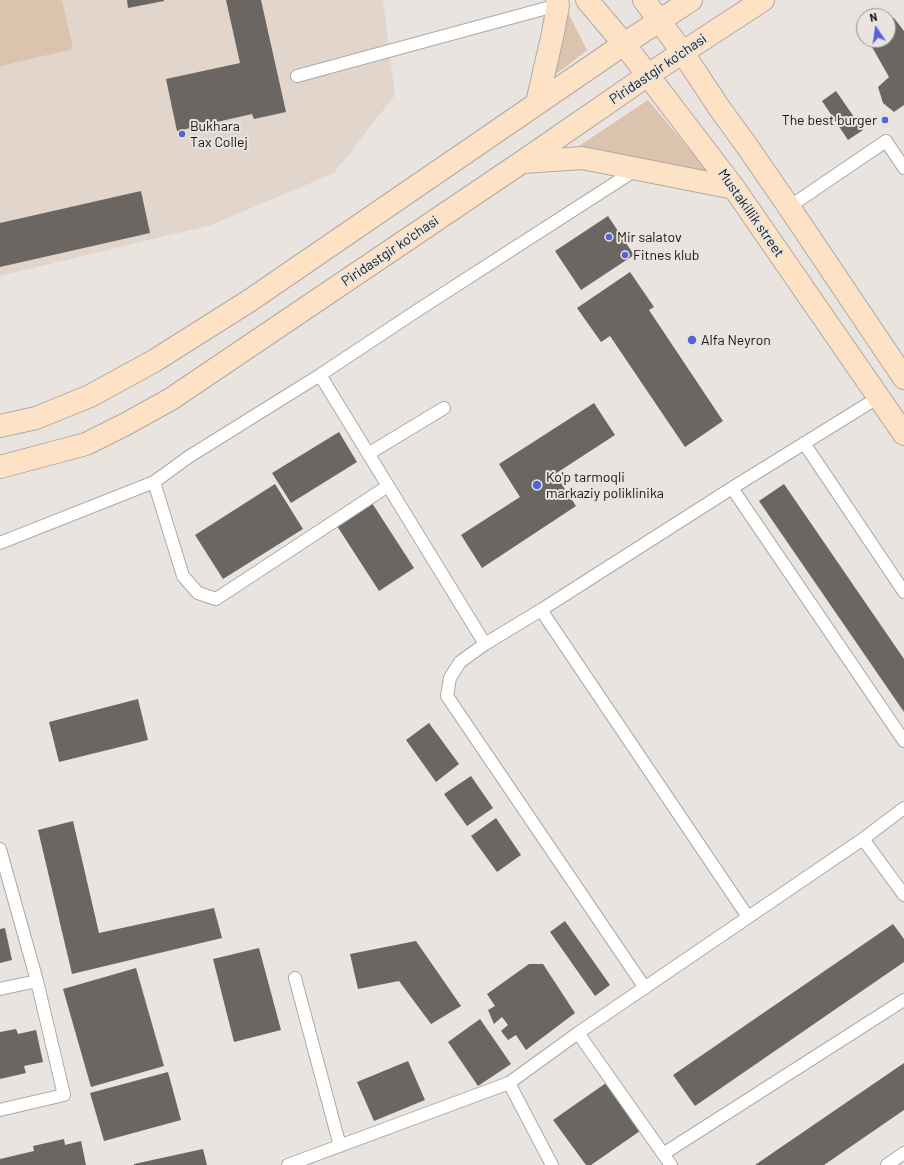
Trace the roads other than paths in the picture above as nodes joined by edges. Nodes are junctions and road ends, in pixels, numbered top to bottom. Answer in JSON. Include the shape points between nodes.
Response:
{"nodes":[{"id":1,"x":587,"y":0,"type":"edge"},
{"id":2,"x":644,"y":0,"type":"edge"},
{"id":3,"x":691,"y":0,"type":"edge"},
{"id":4,"x":763,"y":0,"type":"edge"},
{"id":5,"x":557,"y":3,"type":"edge"},
{"id":6,"x":660,"y":20,"type":"junction"},
{"id":7,"x":624,"y":44,"type":"junction"},
{"id":8,"x":684,"y":53,"type":"junction"},
{"id":9,"x":648,"y":75,"type":"junction"},
{"id":10,"x":297,"y":76,"type":"dead end"},
{"id":11,"x":537,"y":103,"type":"junction"},
{"id":12,"x":522,"y":162,"type":"junction"},
{"id":13,"x":904,"y":168,"type":"edge"},
{"id":14,"x":637,"y":169,"type":"junction"},
{"id":15,"x":734,"y":188,"type":"junction"},
{"id":16,"x":789,"y":207,"type":"junction"},
{"id":17,"x":320,"y":375,"type":"junction"},
{"id":18,"x":904,"y":379,"type":"edge"},
{"id":19,"x":879,"y":397,"type":"junction"},
{"id":20,"x":444,"y":408,"type":"dead end"},
{"id":21,"x":0,"y":426,"type":"edge"},
{"id":22,"x":904,"y":434,"type":"edge"},
{"id":23,"x":804,"y":443,"type":"junction"},
{"id":24,"x":368,"y":454,"type":"junction"},
{"id":25,"x":0,"y":467,"type":"edge"},
{"id":26,"x":154,"y":482,"type":"junction"},
{"id":27,"x":388,"y":486,"type":"junction"},
{"id":28,"x":732,"y":488,"type":"junction"},
{"id":29,"x":0,"y":542,"type":"edge"},
{"id":30,"x":904,"y":592,"type":"edge"},
{"id":31,"x":542,"y":610,"type":"junction"},
{"id":32,"x":485,"y":644,"type":"junction"},
{"id":33,"x":904,"y":741,"type":"edge"},
{"id":34,"x":904,"y":808,"type":"edge"},
{"id":35,"x":863,"y":839,"type":"junction"},
{"id":36,"x":0,"y":849,"type":"edge"},
{"id":37,"x":3,"y":871,"type":"edge"},
{"id":38,"x":904,"y":895,"type":"edge"},
{"id":39,"x":748,"y":917,"type":"junction"},
{"id":40,"x":295,"y":978,"type":"dead end"},
{"id":41,"x":37,"y":981,"type":"junction"},
{"id":42,"x":645,"y":988,"type":"junction"},
{"id":43,"x":0,"y":989,"type":"edge"},
{"id":44,"x":904,"y":1000,"type":"edge"},
{"id":45,"x":578,"y":1033,"type":"junction"},
{"id":46,"x":509,"y":1083,"type":"junction"},
{"id":47,"x":0,"y":1110,"type":"edge"},
{"id":48,"x":340,"y":1146,"type":"junction"},
{"id":49,"x":904,"y":1153,"type":"edge"},
{"id":50,"x":663,"y":1154,"type":"junction"},
{"id":51,"x":288,"y":1165,"type":"edge"},
{"id":52,"x":552,"y":1165,"type":"edge"},
{"id":53,"x":671,"y":1165,"type":"edge"},
{"id":54,"x":887,"y":1165,"type":"edge"}],
"edges":[{"from":1,"to":7,"type":"main road","name":"Mustakillik street"},
{"from":2,"to":6,"type":"main road"},
{"from":3,"to":6,"type":"main road"},
{"from":4,"to":8,"type":"main road","name":"Piridastgir ko'chasi"},
{"from":5,"to":10,"type":"lane"},
{"from":5,"to":11,"type":"main road","via":[[548,60]]},
{"from":6,"to":7,"type":"main road"},
{"from":6,"to":8,"type":"main road"},
{"from":7,"to":9,"type":"main road","name":"Mustakillik street"},
{"from":7,"to":11,"type":"main road"},
{"from":8,"to":9,"type":"main road","name":"Piridastgir ko'chasi"},
{"from":8,"to":16,"type":"main road"},
{"from":9,"to":12,"type":"main road","name":"Piridastgir ko'chasi"},
{"from":9,"to":15,"type":"main road","name":"Mustakillik street"},
{"from":11,"to":21,"type":"main road","via":[[249,301],[154,362],[90,396],[36,418]]},
{"from":12,"to":14,"type":"main road","via":[[582,158]]},
{"from":12,"to":25,"type":"main road","name":"Piridastgir ko'chasi","via":[[171,399],[86,444]]},
{"from":13,"to":16,"type":"lane","via":[[886,141]]},
{"from":14,"to":15,"type":"main road"},
{"from":14,"to":17,"type":"lane"},
{"from":15,"to":19,"type":"main road","name":"Mustakillik street"},
{"from":16,"to":18,"type":"main road"},
{"from":17,"to":24,"type":"lane"},
{"from":17,"to":26,"type":"lane","via":[[190,456]]},
{"from":18,"to":19,"type":"main road"},
{"from":19,"to":22,"type":"main road","name":"Mustakillik street"},
{"from":19,"to":23,"type":"lane"},
{"from":20,"to":24,"type":"lane"},
{"from":23,"to":28,"type":"lane"},
{"from":23,"to":30,"type":"lane"},
{"from":24,"to":27,"type":"lane"},
{"from":26,"to":27,"type":"lane","via":[[183,576],[198,593],[216,599]]},
{"from":26,"to":29,"type":"lane"},
{"from":27,"to":32,"type":"lane"},
{"from":28,"to":31,"type":"lane"},
{"from":28,"to":33,"type":"lane"},
{"from":31,"to":32,"type":"lane"},
{"from":31,"to":39,"type":"lane"},
{"from":32,"to":42,"type":"lane","via":[[460,662],[450,678],[447,696]]},
{"from":34,"to":35,"type":"lane"},
{"from":35,"to":38,"type":"lane"},
{"from":35,"to":39,"type":"lane"},
{"from":36,"to":37,"type":"lane"},
{"from":37,"to":41,"type":"lane"},
{"from":39,"to":42,"type":"lane"},
{"from":40,"to":48,"type":"lane"},
{"from":41,"to":43,"type":"lane"},
{"from":41,"to":47,"type":"lane","via":[[64,1095]]},
{"from":42,"to":45,"type":"lane"},
{"from":44,"to":50,"type":"lane"},
{"from":45,"to":46,"type":"lane"},
{"from":45,"to":50,"type":"lane"},
{"from":46,"to":48,"type":"lane"},
{"from":46,"to":52,"type":"lane"},
{"from":48,"to":51,"type":"lane"},
{"from":49,"to":54,"type":"lane"},
{"from":50,"to":53,"type":"lane"}]}
